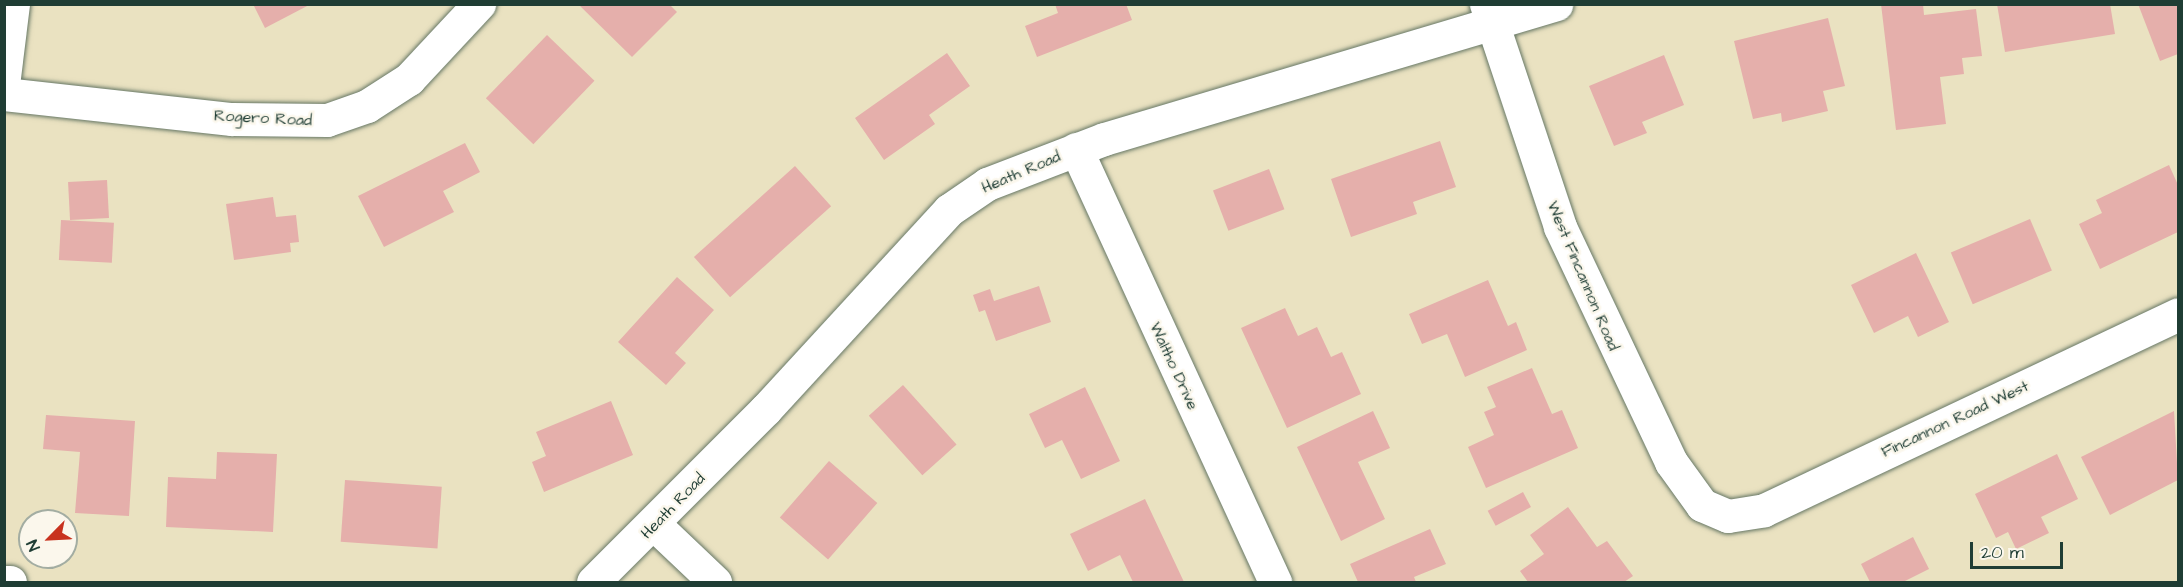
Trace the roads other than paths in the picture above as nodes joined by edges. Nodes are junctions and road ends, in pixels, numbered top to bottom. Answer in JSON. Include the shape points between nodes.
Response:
{"nodes":[{"id":1,"x":13,"y":4,"type":"edge"},
{"id":2,"x":479,"y":4,"type":"edge"},
{"id":3,"x":1556,"y":4,"type":"edge"},
{"id":4,"x":1489,"y":13,"type":"edge"},
{"id":5,"x":4,"y":77,"type":"edge"},
{"id":6,"x":4,"y":94,"type":"edge"},
{"id":7,"x":1076,"y":149,"type":"junction"},
{"id":8,"x":2178,"y":314,"type":"edge"},
{"id":9,"x":1728,"y":516,"type":"joint"},
{"id":10,"x":655,"y":525,"type":"junction"},
{"id":11,"x":4,"y":582,"type":"edge"},
{"id":12,"x":10,"y":582,"type":"edge"},
{"id":13,"x":593,"y":582,"type":"edge"},
{"id":14,"x":715,"y":582,"type":"edge"},
{"id":15,"x":1275,"y":582,"type":"edge"}],
"edges":[{"from":1,"to":5,"type":"street"},
{"from":2,"to":6,"type":"street","name":"Rogero Road","via":[[409,79],[367,106],[327,120],[243,119]]},
{"from":3,"to":4,"type":"street","name":"Heath Road"},
{"from":4,"to":7,"type":"street","name":"Heath Road"},
{"from":4,"to":9,"type":"street","name":"West Fincannon Road","via":[[1560,227],[1613,347],[1681,482],[1702,505]]},
{"from":7,"to":10,"type":"street","name":"Heath Road","via":[[987,184],[949,210]]},
{"from":7,"to":15,"type":"street","name":"Waltho Drive"},
{"from":8,"to":9,"type":"street","name":"Fincannon Road West","via":[[1764,510]]},
{"from":10,"to":13,"type":"street","name":"Heath Road"},
{"from":10,"to":14,"type":"street"},
{"from":11,"to":12,"type":"street"}]}
